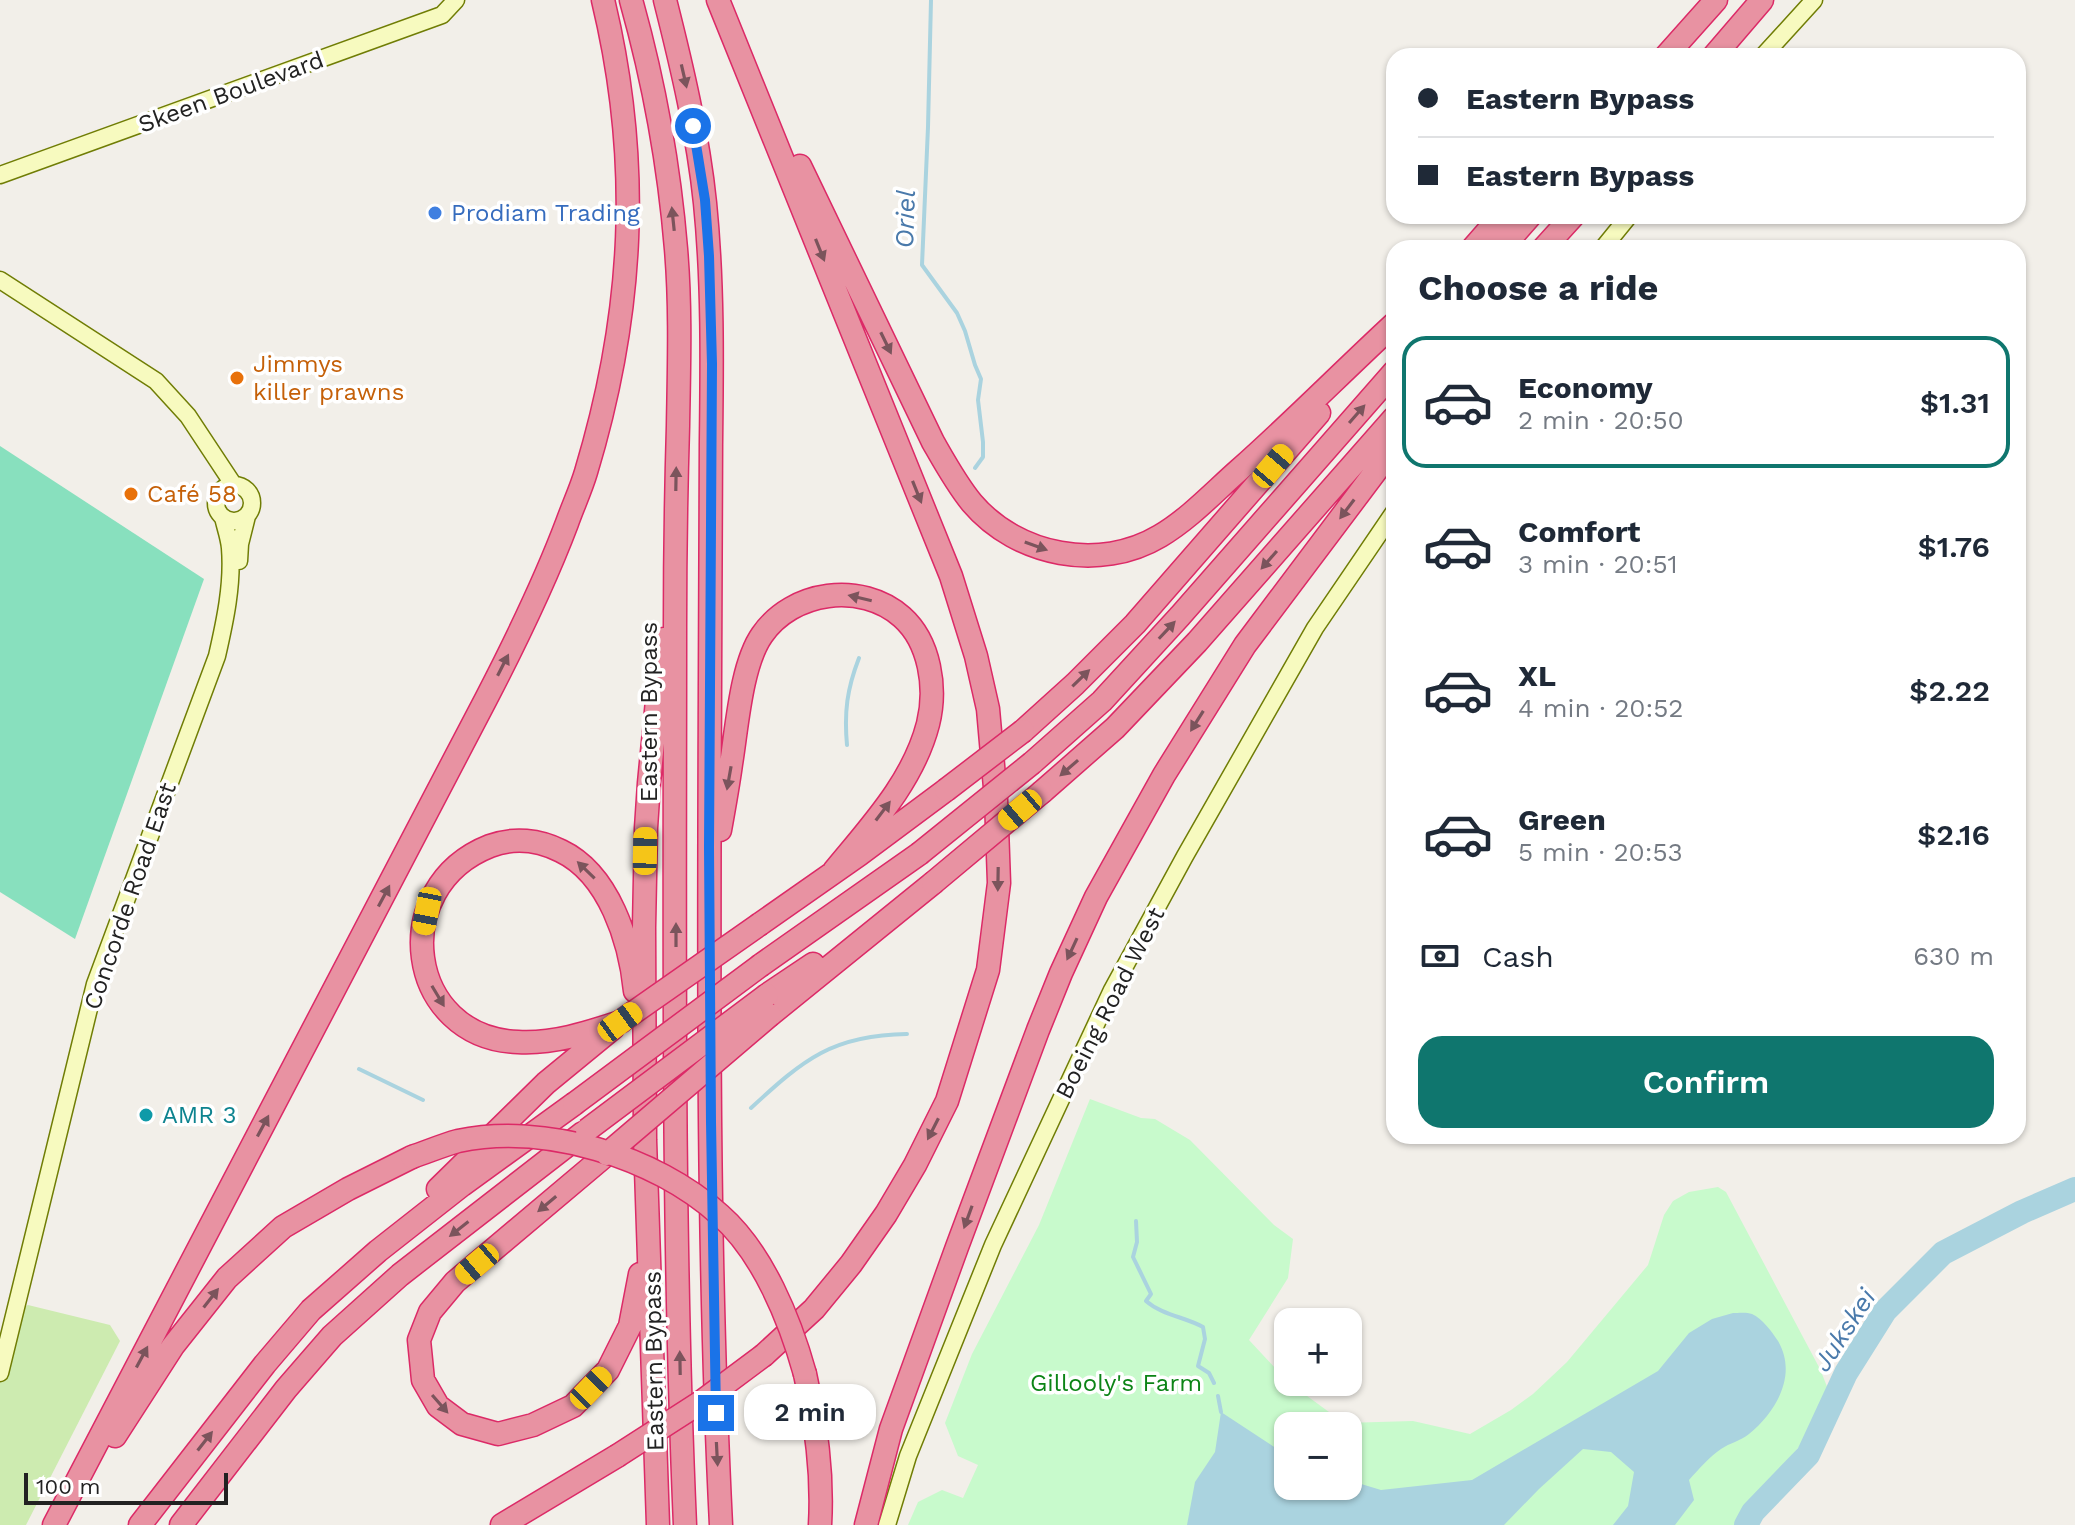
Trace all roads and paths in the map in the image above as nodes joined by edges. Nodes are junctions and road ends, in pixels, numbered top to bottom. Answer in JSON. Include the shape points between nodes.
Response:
{"nodes":[{"id":1,"x":456,"y":0,"type":"edge"},
{"id":2,"x":603,"y":0,"type":"edge"},
{"id":3,"x":631,"y":0,"type":"edge"},
{"id":4,"x":665,"y":0,"type":"edge"},
{"id":5,"x":718,"y":0,"type":"edge"},
{"id":6,"x":1716,"y":0,"type":"edge"},
{"id":7,"x":1762,"y":0,"type":"edge"},
{"id":8,"x":1814,"y":0,"type":"edge"},
{"id":9,"x":727,"y":22,"type":"junction"},
{"id":10,"x":1672,"y":48,"type":"edge"},
{"id":11,"x":1721,"y":48,"type":"edge"},
{"id":12,"x":1770,"y":48,"type":"edge"},
{"id":13,"x":0,"y":175,"type":"edge"},
{"id":14,"x":1494,"y":224,"type":"edge"},
{"id":15,"x":1523,"y":224,"type":"edge"},
{"id":16,"x":1566,"y":224,"type":"edge"},
{"id":17,"x":1622,"y":224,"type":"edge"},
{"id":18,"x":1480,"y":240,"type":"edge"},
{"id":19,"x":1509,"y":240,"type":"edge"},
{"id":20,"x":1551,"y":240,"type":"edge"},
{"id":21,"x":1610,"y":240,"type":"edge"},
{"id":22,"x":0,"y":280,"type":"edge"},
{"id":23,"x":1386,"y":332,"type":"edge"},
{"id":24,"x":1386,"y":342,"type":"edge"},
{"id":25,"x":1386,"y":381,"type":"edge"},
{"id":26,"x":1386,"y":427,"type":"edge"},
{"id":27,"x":208,"y":445,"type":"junction"},
{"id":28,"x":1386,"y":458,"type":"edge"},
{"id":29,"x":233,"y":484,"type":"junction"},
{"id":30,"x":218,"y":496,"type":"junction"},
{"id":31,"x":247,"y":516,"type":"junction"},
{"id":32,"x":223,"y":517,"type":"junction"},
{"id":33,"x":1386,"y":524,"type":"edge"},
{"id":34,"x":675,"y":536,"type":"junction"},
{"id":35,"x":227,"y":609,"type":"junction"},
{"id":36,"x":834,"y":871,"type":"junction"},
{"id":37,"x":710,"y":888,"type":"junction"},
{"id":38,"x":769,"y":1005,"type":"junction"},
{"id":39,"x":589,"y":1040,"type":"junction"},
{"id":40,"x":646,"y":1103,"type":"junction"},
{"id":41,"x":645,"y":1140,"type":"junction"},
{"id":42,"x":378,"y":1251,"type":"junction"},
{"id":43,"x":0,"y":1373,"type":"edge"},
{"id":44,"x":56,"y":1525,"type":"edge"},
{"id":45,"x":140,"y":1525,"type":"edge"},
{"id":46,"x":181,"y":1525,"type":"edge"},
{"id":47,"x":502,"y":1525,"type":"edge"},
{"id":48,"x":658,"y":1525,"type":"edge"},
{"id":49,"x":685,"y":1525,"type":"edge"},
{"id":50,"x":721,"y":1525,"type":"edge"},
{"id":51,"x":820,"y":1525,"type":"edge"},
{"id":52,"x":866,"y":1525,"type":"edge"},
{"id":53,"x":887,"y":1525,"type":"edge"}],
"edges":[{"from":1,"to":13,"type":"main road","name":"Skeen Boulevard","via":[[442,15]]},
{"from":44,"to":2,"type":"highway","one_way":true,"via":[[531,610],[586,474],[620,323],[629,211],[623,107]]},
{"from":34,"to":3,"type":"highway","name":"Eastern Bypass","one_way":true,"via":[[676,251],[658,105]]},
{"from":4,"to":37,"type":"highway","one_way":true,"via":[[689,101],[709,256]]},
{"from":5,"to":9,"type":"highway"},
{"from":6,"to":10,"type":"highway"},
{"from":7,"to":11,"type":"highway"},
{"from":8,"to":12,"type":"main road"},
{"from":9,"to":23,"type":"highway","one_way":true,"via":[[933,442],[973,504],[1032,546],[1087,556],[1118,553],[1160,536],[1264,448]]},
{"from":9,"to":47,"type":"highway","one_way":true,"bridge":true,"via":[[965,619],[988,709],[996,799],[999,883],[988,970],[947,1101],[915,1165],[851,1264],[814,1309],[701,1402]]},
{"from":14,"to":18,"type":"highway"},
{"from":15,"to":19,"type":"highway"},
{"from":16,"to":20,"type":"highway"},
{"from":17,"to":21,"type":"main road"},
{"from":22,"to":27,"type":"main road","via":[[156,381]]},
{"from":36,"to":24,"type":"highway","one_way":true,"bridge":true,"via":[[1023,731],[1075,684],[1135,624]]},
{"from":42,"to":25,"type":"highway","one_way":true,"bridge":true,"via":[[919,854],[1032,763],[1102,701]]},
{"from":26,"to":38,"type":"highway","one_way":true,"bridge":true,"via":[[1115,728],[933,883]]},
{"from":27,"to":29,"type":"main road"},
{"from":27,"to":30,"type":"main road"},
{"from":28,"to":52,"type":"highway","one_way":true,"via":[[1245,645],[1096,897],[1038,1030],[952,1261],[891,1429]]},
{"from":29,"to":30,"type":"main road"},
{"from":29,"to":31,"type":"main road","via":[[251,495]]},
{"from":30,"to":32,"type":"main road"},
{"from":31,"to":32,"type":"main road","via":[[232,521]]},
{"from":31,"to":35,"type":"main road","name":"Concorde Road East","via":[[235,592]]},
{"from":32,"to":35,"type":"main road","name":"Concorde Road East","via":[[230,544]]},
{"from":33,"to":53,"type":"main road","name":"Boeing Road West","via":[[1315,628],[1112,990],[993,1245],[908,1456]]},
{"from":34,"to":40,"type":"highway","via":[[646,828]]},
{"from":49,"to":34,"type":"highway","name":"Eastern Bypass","one_way":true,"via":[[676,1126]]},
{"from":35,"to":43,"type":"main road","name":"Concorde Road East","via":[[217,656],[95,984]]},
{"from":36,"to":37,"type":"highway","one_way":true,"via":[[901,785],[918,753],[932,703],[930,671],[918,636],[888,608],[847,595],[826,595],[790,608],[754,649],[737,719]]},
{"from":36,"to":39,"type":"highway","bridge":true},
{"from":37,"to":50,"type":"highway","one_way":true},
{"from":38,"to":41,"type":"highway","one_way":true,"bridge":true,"via":[[607,1154],[455,1282],[430,1312],[419,1340],[423,1380],[438,1406],[462,1424],[498,1434],[533,1425],[573,1406],[608,1370],[630,1326],[640,1276]]},
{"from":38,"to":46,"type":"highway","one_way":true,"bridge":true,"via":[[587,1130],[400,1275],[332,1336]]},
{"from":40,"to":39,"type":"highway","one_way":true,"via":[[634,979],[622,931],[592,874],[556,848],[520,840],[496,844],[455,865],[430,903],[422,934],[424,967],[440,1003],[457,1020],[493,1038]]},
{"from":39,"to":42,"type":"highway"},
{"from":40,"to":41,"type":"highway"},
{"from":41,"to":48,"type":"highway"},
{"from":45,"to":42,"type":"highway","one_way":true,"via":[[311,1310]]},
{"from":44,"to":51,"type":"highway","one_way":true,"bridge":true,"via":[[173,1346],[227,1278],[283,1227],[412,1157],[457,1141],[500,1137],[572,1143],[626,1158],[689,1191],[743,1240],[782,1306],[805,1374],[819,1452]]}]}
